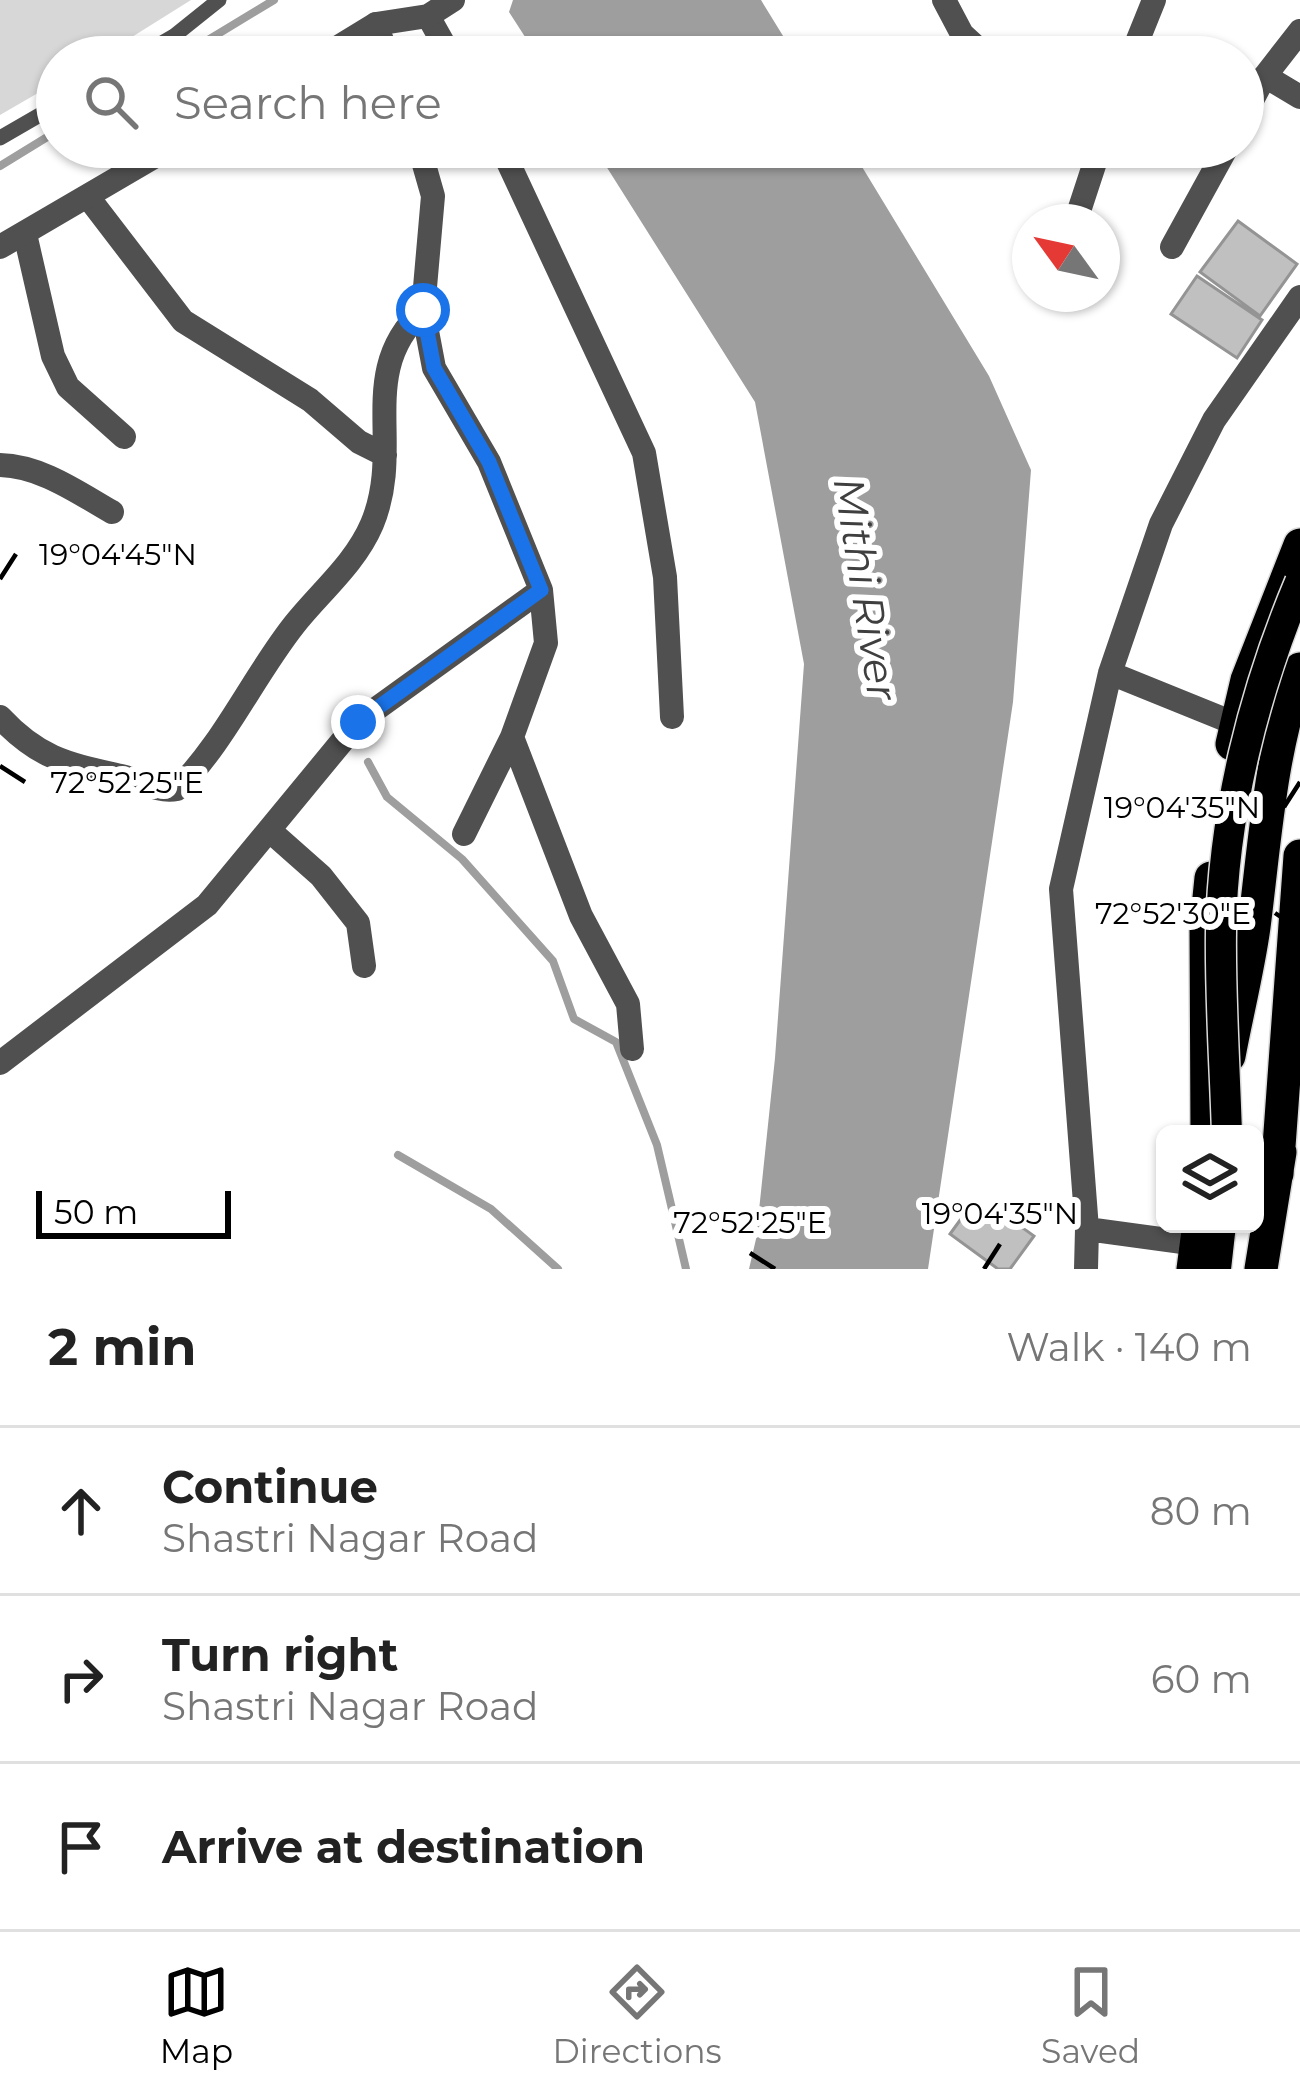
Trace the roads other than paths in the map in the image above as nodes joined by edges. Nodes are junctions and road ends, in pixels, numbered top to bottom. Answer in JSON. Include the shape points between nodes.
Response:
{"nodes":[{"id":1,"x":219,"y":0,"type":"edge"},
{"id":2,"x":401,"y":0,"type":"edge"},
{"id":3,"x":453,"y":0,"type":"edge"},
{"id":4,"x":944,"y":0,"type":"edge"},
{"id":5,"x":1154,"y":0,"type":"edge"},
{"id":6,"x":428,"y":16,"type":"junction"},
{"id":7,"x":376,"y":24,"type":"junction"},
{"id":8,"x":1300,"y":31,"type":"edge"},
{"id":9,"x":174,"y":36,"type":"edge"},
{"id":10,"x":356,"y":36,"type":"edge"},
{"id":11,"x":380,"y":36,"type":"edge"},
{"id":12,"x":439,"y":36,"type":"edge"},
{"id":13,"x":964,"y":36,"type":"edge"},
{"id":14,"x":1139,"y":36,"type":"edge"},
{"id":15,"x":1265,"y":76,"type":"joint"},
{"id":16,"x":1300,"y":97,"type":"edge"},
{"id":17,"x":36,"y":117,"type":"edge"},
{"id":18,"x":0,"y":138,"type":"edge"},
{"id":19,"x":136,"y":168,"type":"edge"},
{"id":20,"x":425,"y":168,"type":"edge"},
{"id":21,"x":511,"y":168,"type":"edge"},
{"id":22,"x":1093,"y":168,"type":"edge"},
{"id":23,"x":1215,"y":168,"type":"edge"},
{"id":24,"x":88,"y":197,"type":"junction"},
{"id":25,"x":1081,"y":204,"type":"edge"},
{"id":26,"x":25,"y":234,"type":"junction"},
{"id":27,"x":0,"y":247,"type":"edge"},
{"id":28,"x":1172,"y":248,"type":"dead end"},
{"id":29,"x":1300,"y":297,"type":"edge"},
{"id":30,"x":423,"y":310,"type":"junction"},
{"id":31,"x":124,"y":437,"type":"dead end"},
{"id":32,"x":385,"y":455,"type":"junction"},
{"id":33,"x":0,"y":465,"type":"edge"},
{"id":34,"x":112,"y":512,"type":"dead end"},
{"id":35,"x":1300,"y":545,"type":"edge"},
{"id":36,"x":1300,"y":582,"type":"edge"},
{"id":37,"x":541,"y":590,"type":"junction"},
{"id":38,"x":1300,"y":669,"type":"edge"},
{"id":39,"x":1110,"y":673,"type":"junction"},
{"id":40,"x":0,"y":717,"type":"edge"},
{"id":41,"x":672,"y":717,"type":"dead end"},
{"id":42,"x":1236,"y":724,"type":"junction"},
{"id":43,"x":512,"y":737,"type":"junction"},
{"id":44,"x":269,"y":830,"type":"junction"},
{"id":45,"x":464,"y":834,"type":"dead end"},
{"id":46,"x":1300,"y":856,"type":"edge"},
{"id":47,"x":364,"y":966,"type":"dead end"},
{"id":48,"x":1300,"y":1030,"type":"edge"},
{"id":49,"x":632,"y":1049,"type":"dead end"},
{"id":50,"x":0,"y":1063,"type":"edge"},
{"id":51,"x":1210,"y":1125,"type":"edge"},
{"id":52,"x":1212,"y":1125,"type":"edge"},
{"id":53,"x":1227,"y":1125,"type":"edge"},
{"id":54,"x":1277,"y":1174,"type":"junction"},
{"id":55,"x":1087,"y":1229,"type":"junction"},
{"id":56,"x":1205,"y":1246,"type":"edge"},
{"id":57,"x":1086,"y":1269,"type":"edge"},
{"id":58,"x":1261,"y":1269,"type":"edge"}],
"edges":[{"from":1,"to":9,"type":"lane"},
{"from":2,"to":7,"type":"street"},
{"from":3,"to":6,"type":"street"},
{"from":4,"to":13,"type":"street"},
{"from":5,"to":14,"type":"street"},
{"from":6,"to":7,"type":"street"},
{"from":6,"to":12,"type":"street"},
{"from":7,"to":10,"type":"street"},
{"from":7,"to":11,"type":"street"},
{"from":8,"to":15,"type":"street"},
{"from":15,"to":16,"type":"street"},
{"from":17,"to":18,"type":"lane"},
{"from":19,"to":24,"type":"street"},
{"from":20,"to":30,"type":"street","via":[[433,196]]},
{"from":21,"to":41,"type":"street","via":[[644,453],[665,577]]},
{"from":22,"to":25,"type":"street"},
{"from":23,"to":28,"type":"street"},
{"from":24,"to":26,"type":"street"},
{"from":24,"to":32,"type":"street","via":[[184,321]]},
{"from":26,"to":27,"type":"street"},
{"from":26,"to":31,"type":"street","via":[[53,356],[68,387]]},
{"from":29,"to":39,"type":"street","via":[[1214,421],[1161,524]]},
{"from":30,"to":32,"type":"street","via":[[402,329],[385,369]]},
{"from":30,"to":37,"type":"street","via":[[434,368],[489,462]]},
{"from":32,"to":40,"type":"street","via":[[372,525],[350,562],[294,624],[177,789],[51,759]]},
{"from":33,"to":34,"type":"street","via":[[54,479]]},
{"from":35,"to":42,"type":"highway"},
{"from":36,"to":53,"type":"main road","bridge":true,"via":[[1261,683],[1232,826],[1221,928]]},
{"from":37,"to":43,"type":"street","via":[[546,643]]},
{"from":37,"to":44,"type":"street","via":[[358,722]]},
{"from":38,"to":52,"type":"highway"},
{"from":39,"to":42,"type":"street"},
{"from":39,"to":55,"type":"street","via":[[1061,890]]},
{"from":42,"to":51,"type":"highway","via":[[1206,927]]},
{"from":43,"to":45,"type":"street"},
{"from":43,"to":49,"type":"street","via":[[581,916],[628,1004]]},
{"from":44,"to":47,"type":"street","via":[[358,923]]},
{"from":44,"to":50,"type":"street","via":[[207,905]]},
{"from":46,"to":54,"type":"highway"},
{"from":48,"to":54,"type":"highway"},
{"from":54,"to":58,"type":"highway"},
{"from":55,"to":56,"type":"street"},
{"from":55,"to":57,"type":"street"}]}
